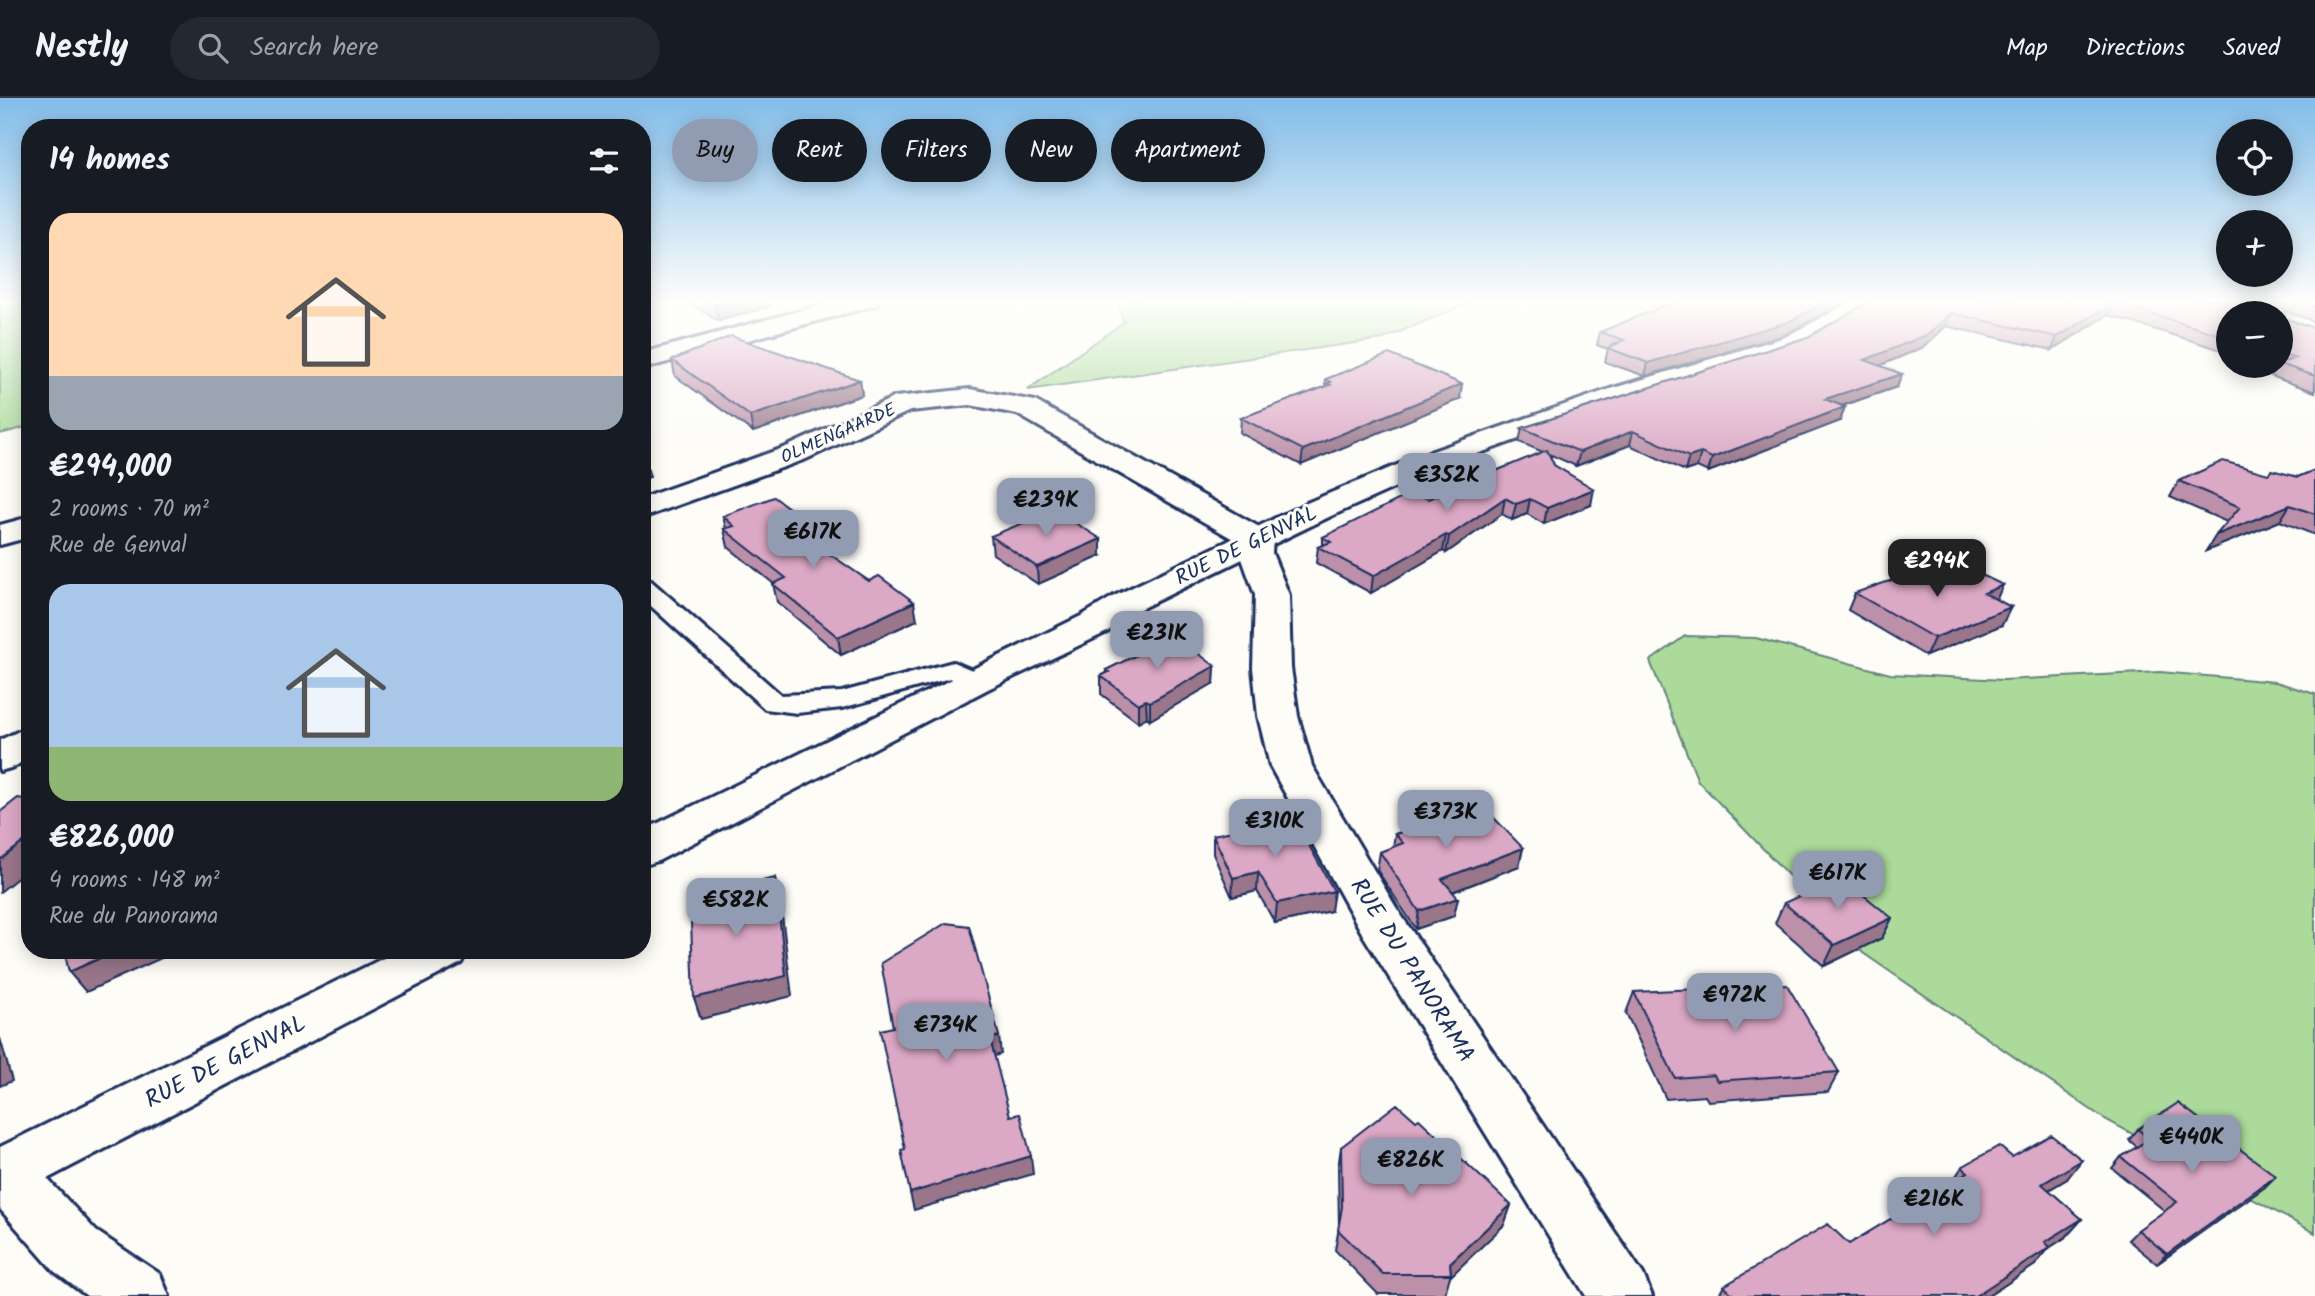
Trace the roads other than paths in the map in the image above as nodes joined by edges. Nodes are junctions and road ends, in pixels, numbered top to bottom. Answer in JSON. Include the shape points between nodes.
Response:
{"nodes":[{"id":1,"x":1755,"y":356,"type":"edge"},
{"id":2,"x":651,"y":506,"type":"edge"},
{"id":3,"x":21,"y":529,"type":"edge"},
{"id":4,"x":0,"y":535,"type":"edge"},
{"id":5,"x":1257,"y":539,"type":"junction"},
{"id":6,"x":651,"y":593,"type":"edge"},
{"id":7,"x":975,"y":681,"type":"junction"},
{"id":8,"x":21,"y":745,"type":"edge"},
{"id":9,"x":0,"y":758,"type":"edge"},
{"id":10,"x":651,"y":845,"type":"edge"},
{"id":11,"x":426,"y":959,"type":"edge"},
{"id":12,"x":2,"y":1174,"type":"edge"},
{"id":13,"x":138,"y":1296,"type":"edge"},
{"id":14,"x":1621,"y":1296,"type":"edge"}],
"edges":[{"from":1,"to":5,"type":"street","name":"RUE DE GENVAL","via":[[1619,394],[1431,461]]},
{"from":2,"to":5,"type":"street","name":"OLMENGAARDE","via":[[796,453],[905,403],[970,397],[1025,407]]},
{"from":3,"to":4,"type":"street"},
{"from":5,"to":7,"type":"street","name":"RUE DE GENVAL"},
{"from":5,"to":14,"type":"street","name":"RUE DU PANORAMA","via":[[1256,553],[1272,595],[1275,692],[1291,766],[1380,922]]},
{"from":6,"to":7,"type":"lane","via":[[774,702],[803,707],[835,703],[953,670]]},
{"from":7,"to":10,"type":"street","name":"RUE DE GENVAL"},
{"from":8,"to":9,"type":"street"},
{"from":11,"to":12,"type":"street","name":"RUE DE GENVAL"},
{"from":12,"to":13,"type":"street","via":[[75,1251]]}]}
